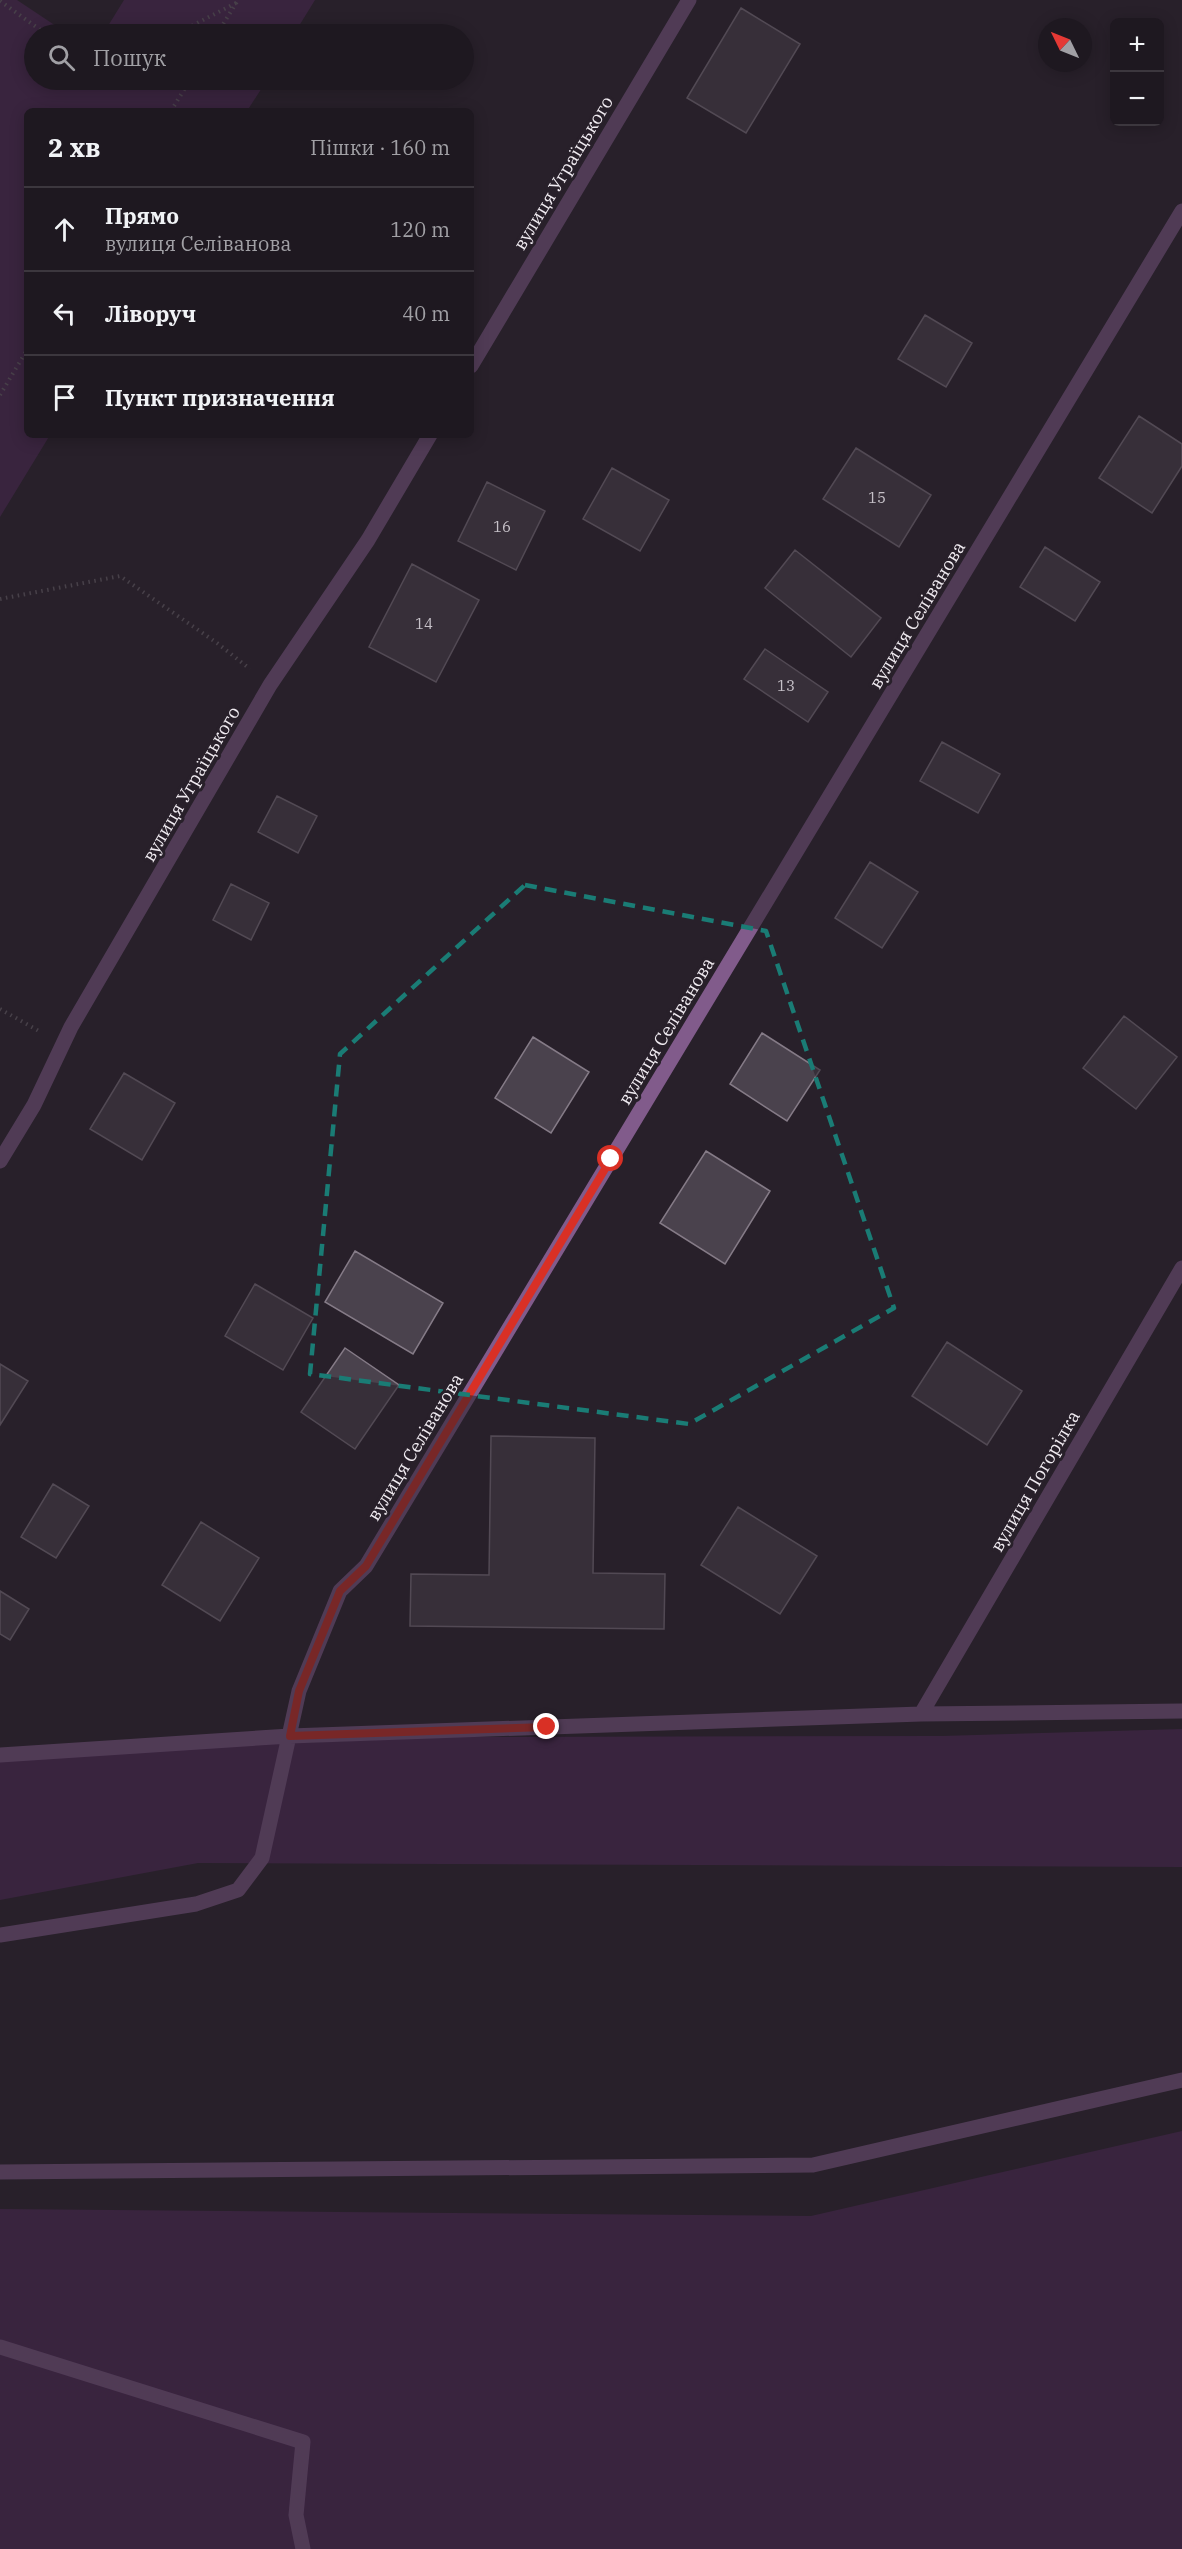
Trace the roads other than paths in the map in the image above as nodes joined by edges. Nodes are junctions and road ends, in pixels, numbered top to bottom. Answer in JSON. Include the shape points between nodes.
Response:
{"nodes":[{"id":1,"x":689,"y":0,"type":"edge"},
{"id":2,"x":1182,"y":211,"type":"edge"},
{"id":3,"x":474,"y":361,"type":"edge"},
{"id":4,"x":428,"y":438,"type":"edge"},
{"id":5,"x":0,"y":1161,"type":"edge"},
{"id":6,"x":1182,"y":1268,"type":"edge"},
{"id":7,"x":1182,"y":1711,"type":"edge"},
{"id":8,"x":921,"y":1714,"type":"junction"},
{"id":9,"x":290,"y":1736,"type":"junction"},
{"id":10,"x":0,"y":1755,"type":"edge"},
{"id":11,"x":0,"y":1935,"type":"edge"},
{"id":12,"x":1182,"y":2080,"type":"edge"},
{"id":13,"x":0,"y":2172,"type":"edge"},
{"id":14,"x":0,"y":2347,"type":"edge"},
{"id":15,"x":303,"y":2549,"type":"edge"}],
"edges":[{"from":1,"to":3,"type":"street","name":"вулиця Уграїцького"},
{"from":2,"to":9,"type":"street","name":"вулиця Селіванова","via":[[366,1566],[340,1591],[299,1691]]},
{"from":4,"to":5,"type":"street","name":"вулиця Уграїцького","via":[[368,540],[270,685]]},
{"from":6,"to":8,"type":"street","name":"вулиця Погорілка"},
{"from":7,"to":8,"type":"street"},
{"from":8,"to":9,"type":"street"},
{"from":9,"to":10,"type":"street"},
{"from":9,"to":11,"type":"street","name":"вулиця Селіванова","via":[[262,1858],[238,1890],[196,1904]]},
{"from":12,"to":13,"type":"street","via":[[813,2165]]},
{"from":14,"to":15,"type":"street","via":[[303,2442],[296,2515]]}]}
